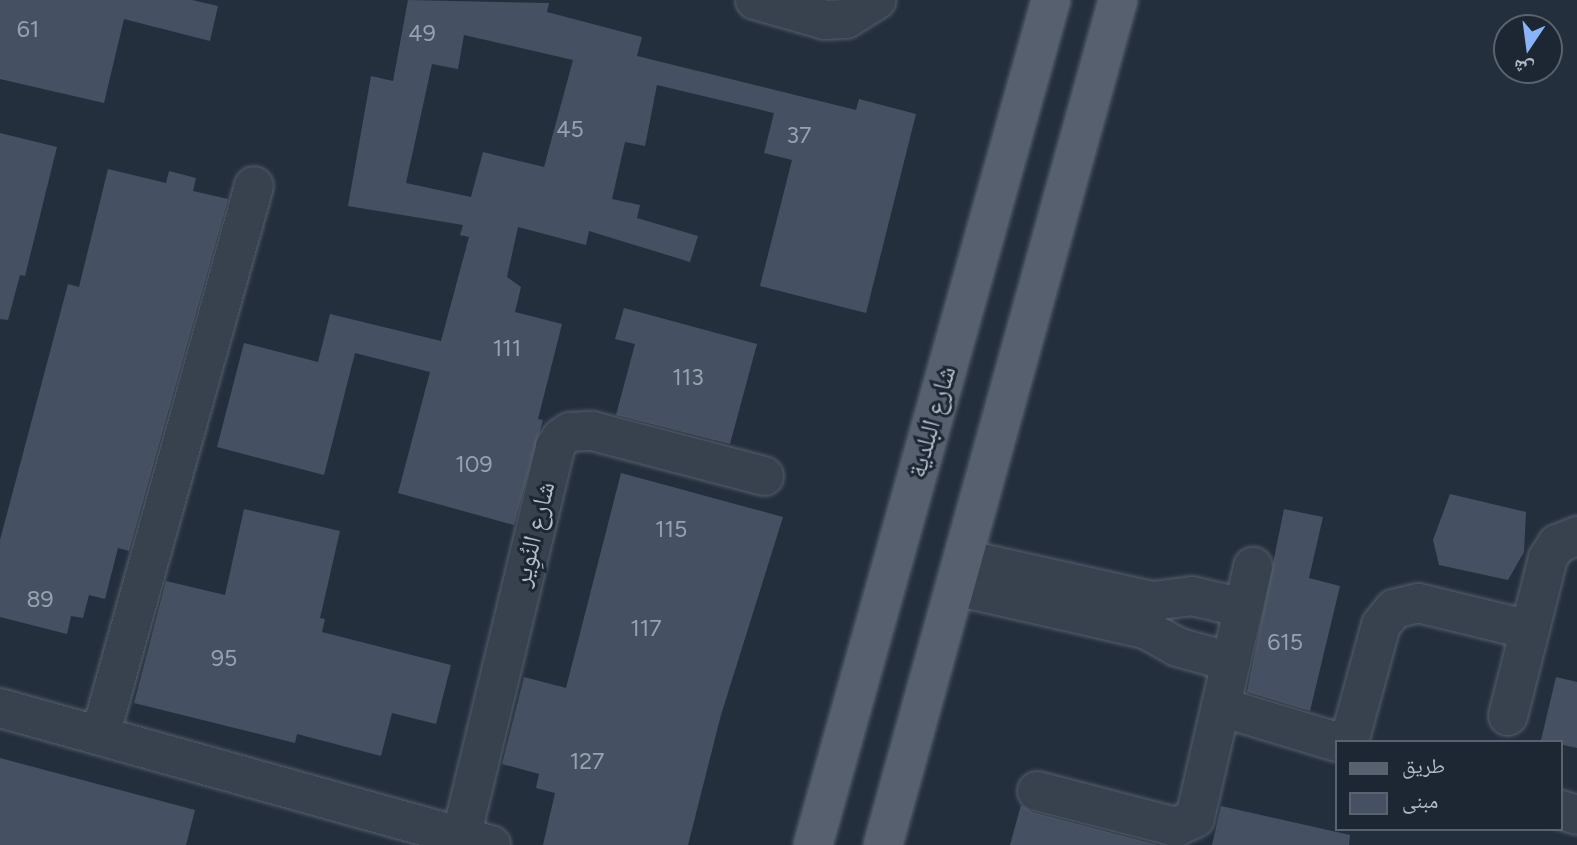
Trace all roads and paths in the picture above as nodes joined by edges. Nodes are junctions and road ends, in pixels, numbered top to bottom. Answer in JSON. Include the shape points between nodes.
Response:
{"nodes":[{"id":1,"x":755,"y":0,"type":"edge"},
{"id":2,"x":876,"y":0,"type":"edge"},
{"id":3,"x":1051,"y":0,"type":"edge"},
{"id":4,"x":1118,"y":0,"type":"edge"},
{"id":5,"x":254,"y":186,"type":"dead end"},
{"id":6,"x":764,"y":476,"type":"dead end"},
{"id":7,"x":1577,"y":536,"type":"edge"},
{"id":8,"x":1253,"y":567,"type":"dead end"},
{"id":9,"x":959,"y":572,"type":"junction"},
{"id":10,"x":1244,"y":608,"type":"junction"},
{"id":11,"x":1530,"y":630,"type":"junction"},
{"id":12,"x":1231,"y":662,"type":"junction"},
{"id":13,"x":0,"y":708,"type":"edge"},
{"id":14,"x":1222,"y":708,"type":"junction"},
{"id":15,"x":1507,"y":716,"type":"dead end"},
{"id":16,"x":100,"y":736,"type":"junction"},
{"id":17,"x":1350,"y":740,"type":"edge"},
{"id":18,"x":1336,"y":742,"type":"edge"},
{"id":19,"x":1037,"y":791,"type":"dead end"},
{"id":20,"x":476,"y":841,"type":"edge"},
{"id":21,"x":813,"y":845,"type":"edge"},
{"id":22,"x":883,"y":845,"type":"edge"}],
"edges":[{"from":1,"to":2,"type":"street","via":[[825,20],[846,19]]},
{"from":3,"to":21,"type":"main road","name":"شارع البلدية"},
{"from":4,"to":9,"type":"main road"},
{"from":5,"to":16,"type":"street"},
{"from":6,"to":20,"type":"street","name":"شارع النُوِير","via":[[592,431],[570,432],[561,438],[555,447]]},
{"from":7,"to":11,"type":"street","via":[[1551,550]]},
{"from":8,"to":10,"type":"street"},
{"from":9,"to":10,"type":"street","via":[[1152,601],[1192,596]]},
{"from":9,"to":12,"type":"street","via":[[1145,629],[1177,647]]},
{"from":9,"to":22,"type":"main road"},
{"from":10,"to":12,"type":"street"},
{"from":11,"to":15,"type":"street"},
{"from":11,"to":17,"type":"street","via":[[1418,603],[1394,609],[1381,625]]},
{"from":12,"to":14,"type":"street"},
{"from":13,"to":16,"type":"street","name":"شارع النُوِير"},
{"from":14,"to":18,"type":"street"},
{"from":14,"to":19,"type":"street","via":[[1198,811],[1190,823],[1176,827]]},
{"from":16,"to":20,"type":"street","name":"شارع النُوِير"}]}
